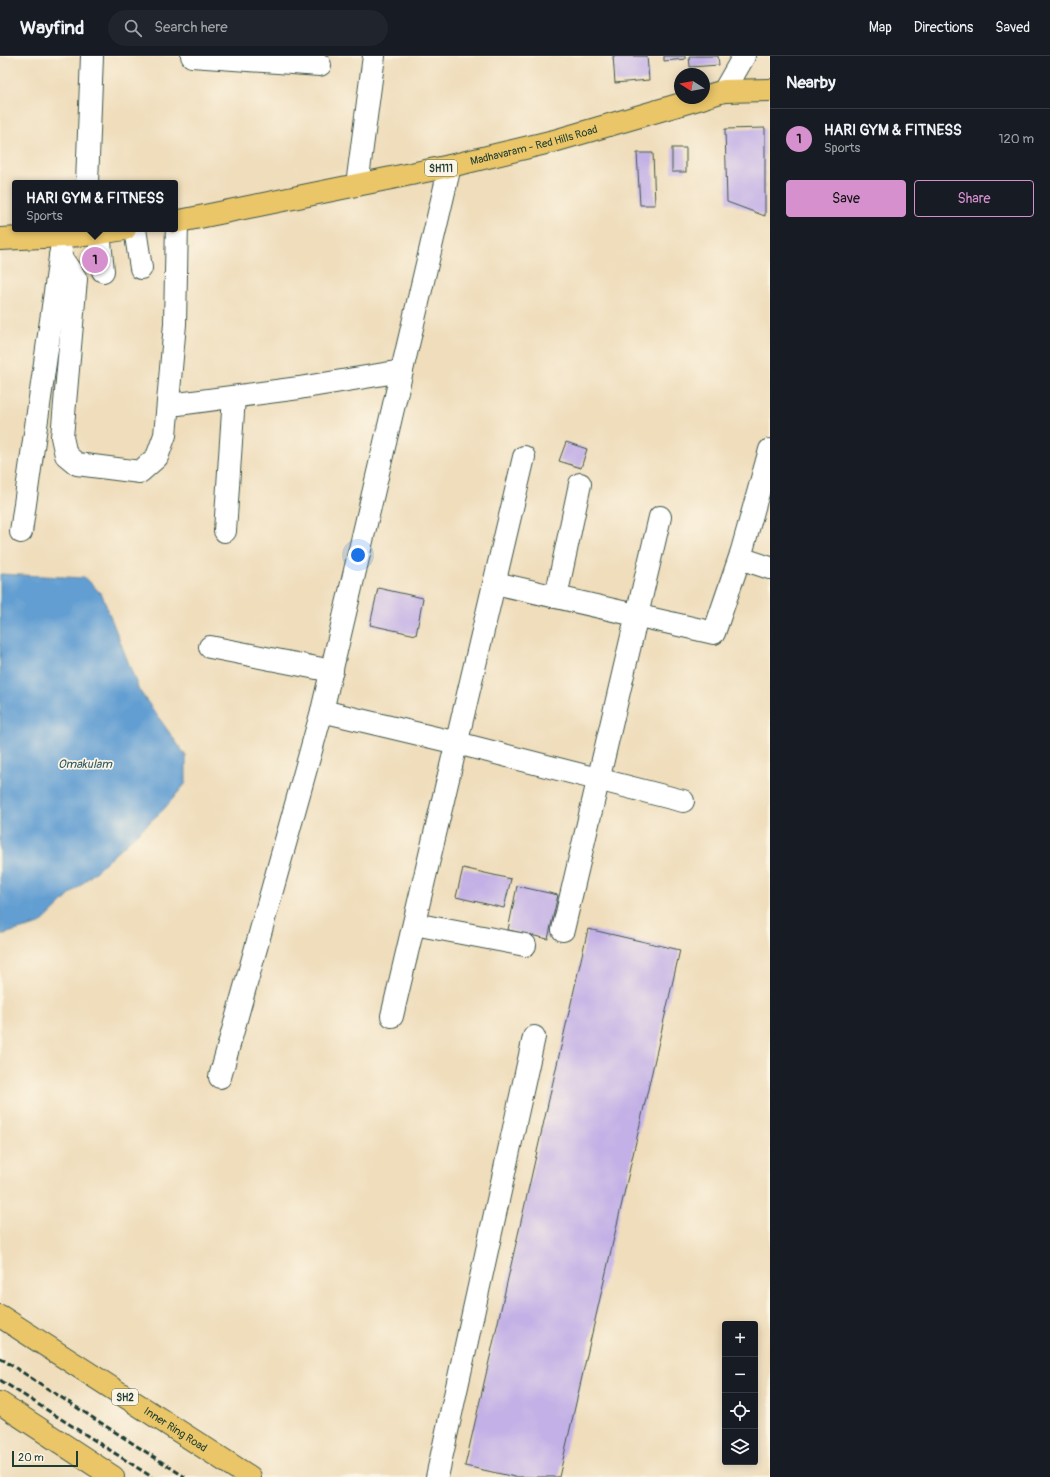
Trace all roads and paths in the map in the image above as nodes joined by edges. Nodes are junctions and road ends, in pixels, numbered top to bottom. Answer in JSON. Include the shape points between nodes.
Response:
{"nodes":[{"id":1,"x":92,"y":56,"type":"edge"},
{"id":2,"x":192,"y":56,"type":"edge"},
{"id":3,"x":374,"y":56,"type":"edge"},
{"id":4,"x":744,"y":56,"type":"edge"},
{"id":5,"x":249,"y":58,"type":"edge"},
{"id":6,"x":320,"y":65,"type":"dead end"},
{"id":7,"x":770,"y":90,"type":"edge"},
{"id":8,"x":724,"y":91,"type":"junction"},
{"id":9,"x":710,"y":96,"type":"edge"},
{"id":10,"x":682,"y":104,"type":"edge"},
{"id":11,"x":450,"y":166,"type":"junction"},
{"id":12,"x":87,"y":180,"type":"edge"},
{"id":13,"x":357,"y":185,"type":"junction"},
{"id":14,"x":178,"y":222,"type":"edge"},
{"id":15,"x":90,"y":232,"type":"edge"},
{"id":16,"x":135,"y":232,"type":"edge"},
{"id":17,"x":176,"y":232,"type":"edge"},
{"id":18,"x":0,"y":239,"type":"edge"},
{"id":19,"x":62,"y":246,"type":"junction"},
{"id":20,"x":141,"y":268,"type":"dead end"},
{"id":21,"x":103,"y":271,"type":"dead end"},
{"id":22,"x":402,"y":372,"type":"junction"},
{"id":23,"x":234,"y":397,"type":"junction"},
{"id":24,"x":178,"y":404,"type":"dead end"},
{"id":25,"x":524,"y":457,"type":"dead end"},
{"id":26,"x":768,"y":464,"type":"edge"},
{"id":27,"x":580,"y":484,"type":"dead end"},
{"id":28,"x":660,"y":517,"type":"dead end"},
{"id":29,"x":225,"y":531,"type":"dead end"},
{"id":30,"x":21,"y":532,"type":"dead end"},
{"id":31,"x":741,"y":554,"type":"junction"},
{"id":32,"x":770,"y":568,"type":"edge"},
{"id":33,"x":495,"y":583,"type":"junction"},
{"id":34,"x":556,"y":597,"type":"junction"},
{"id":35,"x":637,"y":615,"type":"junction"},
{"id":36,"x":210,"y":648,"type":"dead end"},
{"id":37,"x":332,"y":671,"type":"junction"},
{"id":38,"x":322,"y":711,"type":"junction"},
{"id":39,"x":457,"y":743,"type":"junction"},
{"id":40,"x":599,"y":780,"type":"junction"},
{"id":41,"x":683,"y":801,"type":"dead end"},
{"id":42,"x":414,"y":924,"type":"junction"},
{"id":43,"x":563,"y":930,"type":"dead end"},
{"id":44,"x":525,"y":945,"type":"dead end"},
{"id":45,"x":392,"y":1016,"type":"dead end"},
{"id":46,"x":534,"y":1037,"type":"dead end"},
{"id":47,"x":220,"y":1077,"type":"dead end"},
{"id":48,"x":0,"y":1316,"type":"edge"},
{"id":49,"x":0,"y":1403,"type":"edge"},
{"id":50,"x":113,"y":1477,"type":"edge"},
{"id":51,"x":250,"y":1477,"type":"edge"},
{"id":52,"x":437,"y":1477,"type":"edge"}],
"edges":[{"from":1,"to":12,"type":"street"},
{"from":2,"to":5,"type":"street"},
{"from":3,"to":13,"type":"street"},
{"from":4,"to":8,"type":"street"},
{"from":5,"to":6,"type":"street"},
{"from":7,"to":8,"type":"main road","name":"Madhavaram - Red Hills Road","number":"SH111"},
{"from":8,"to":9,"type":"main road","name":"Madhavaram - Red Hills Road","number":"SH111"},
{"from":10,"to":11,"type":"main road","name":"Madhavaram - Red Hills Road","number":"SH111","via":[[554,141]]},
{"from":11,"to":13,"type":"main road","name":"Madhavaram - Red Hills Road","number":"SH111"},
{"from":11,"to":22,"type":"street"},
{"from":13,"to":14,"type":"main road","name":"Madhavaram - Red Hills Road","number":"SH111"},
{"from":15,"to":19,"type":"main road"},
{"from":15,"to":21,"type":"street"},
{"from":16,"to":20,"type":"street"},
{"from":17,"to":19,"type":"street","via":[[175,324],[165,435],[156,457],[140,472],[78,464],[66,455],[62,437],[76,279]]},
{"from":18,"to":19,"type":"main road"},
{"from":19,"to":30,"type":"street"},
{"from":22,"to":23,"type":"street"},
{"from":22,"to":37,"type":"street"},
{"from":23,"to":24,"type":"street"},
{"from":23,"to":29,"type":"street"},
{"from":25,"to":33,"type":"street"},
{"from":26,"to":31,"type":"street"},
{"from":27,"to":34,"type":"street"},
{"from":28,"to":35,"type":"street"},
{"from":31,"to":32,"type":"street","via":[[743,559]]},
{"from":31,"to":35,"type":"street","via":[[714,633]]},
{"from":33,"to":34,"type":"street"},
{"from":33,"to":39,"type":"street"},
{"from":34,"to":35,"type":"street"},
{"from":35,"to":40,"type":"street"},
{"from":36,"to":37,"type":"street"},
{"from":37,"to":38,"type":"street"},
{"from":38,"to":39,"type":"street"},
{"from":38,"to":47,"type":"street"},
{"from":39,"to":40,"type":"street"},
{"from":39,"to":42,"type":"street"},
{"from":40,"to":41,"type":"street"},
{"from":40,"to":43,"type":"street"},
{"from":42,"to":44,"type":"street"},
{"from":42,"to":45,"type":"street"},
{"from":46,"to":52,"type":"street"},
{"from":48,"to":51,"type":"main road","name":"Inner Ring Road","number":"SH2"},
{"from":49,"to":50,"type":"main road"}]}
